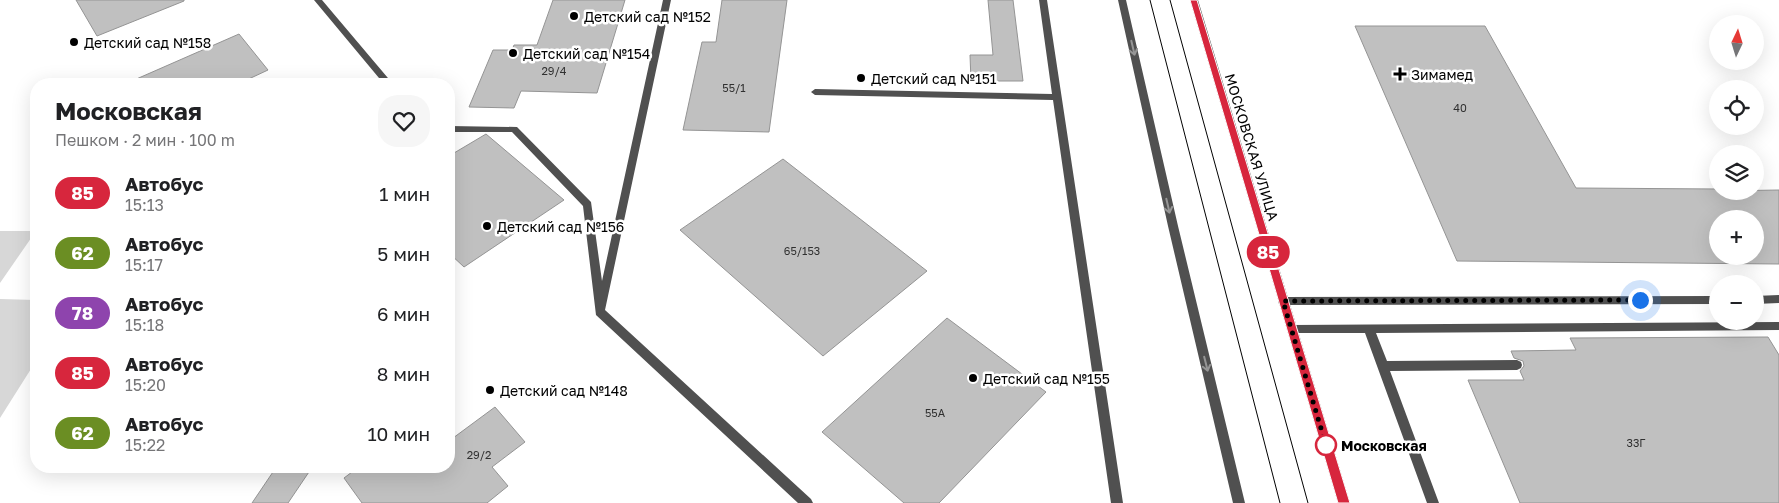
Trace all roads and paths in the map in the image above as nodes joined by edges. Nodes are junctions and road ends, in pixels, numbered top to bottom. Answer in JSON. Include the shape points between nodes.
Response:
{"nodes":[{"id":1,"x":318,"y":0,"type":"edge"},
{"id":2,"x":667,"y":0,"type":"edge"},
{"id":3,"x":1042,"y":0,"type":"edge"},
{"id":4,"x":1122,"y":0,"type":"edge"},
{"id":5,"x":1194,"y":0,"type":"edge"},
{"id":6,"x":384,"y":78,"type":"edge"},
{"id":7,"x":815,"y":92,"type":"dead end"},
{"id":8,"x":1057,"y":97,"type":"junction"},
{"id":9,"x":455,"y":129,"type":"edge"},
{"id":10,"x":1779,"y":299,"type":"edge"},
{"id":11,"x":1709,"y":300,"type":"edge"},
{"id":12,"x":1764,"y":300,"type":"edge"},
{"id":13,"x":1283,"y":301,"type":"junction"},
{"id":14,"x":600,"y":312,"type":"junction"},
{"id":15,"x":1779,"y":326,"type":"edge"},
{"id":16,"x":1369,"y":328,"type":"junction"},
{"id":17,"x":1292,"y":329,"type":"junction"},
{"id":18,"x":1517,"y":365,"type":"dead end"},
{"id":19,"x":1382,"y":366,"type":"junction"},
{"id":20,"x":807,"y":503,"type":"edge"},
{"id":21,"x":1117,"y":503,"type":"edge"},
{"id":22,"x":1239,"y":503,"type":"edge"},
{"id":23,"x":1344,"y":503,"type":"edge"},
{"id":24,"x":1433,"y":503,"type":"edge"}],
"edges":[{"from":1,"to":6,"type":"street"},
{"from":2,"to":14,"type":"street"},
{"from":3,"to":8,"type":"street"},
{"from":4,"to":22,"type":"street","one_way":true},
{"from":5,"to":13,"type":"street","name":"МОСКОВСКАЯ УЛИЦА"},
{"from":7,"to":8,"type":"street"},
{"from":8,"to":21,"type":"street"},
{"from":9,"to":14,"type":"street","via":[[514,129],[588,205]]},
{"from":10,"to":12,"type":"street"},
{"from":11,"to":13,"type":"street"},
{"from":13,"to":17,"type":"street","name":"МОСКОВСКАЯ УЛИЦА"},
{"from":14,"to":20,"type":"street"},
{"from":15,"to":16,"type":"street"},
{"from":16,"to":17,"type":"street"},
{"from":16,"to":19,"type":"street"},
{"from":17,"to":23,"type":"street","name":"МОСКОВСКАЯ УЛИЦА"},
{"from":18,"to":19,"type":"street"},
{"from":19,"to":24,"type":"street"}]}
